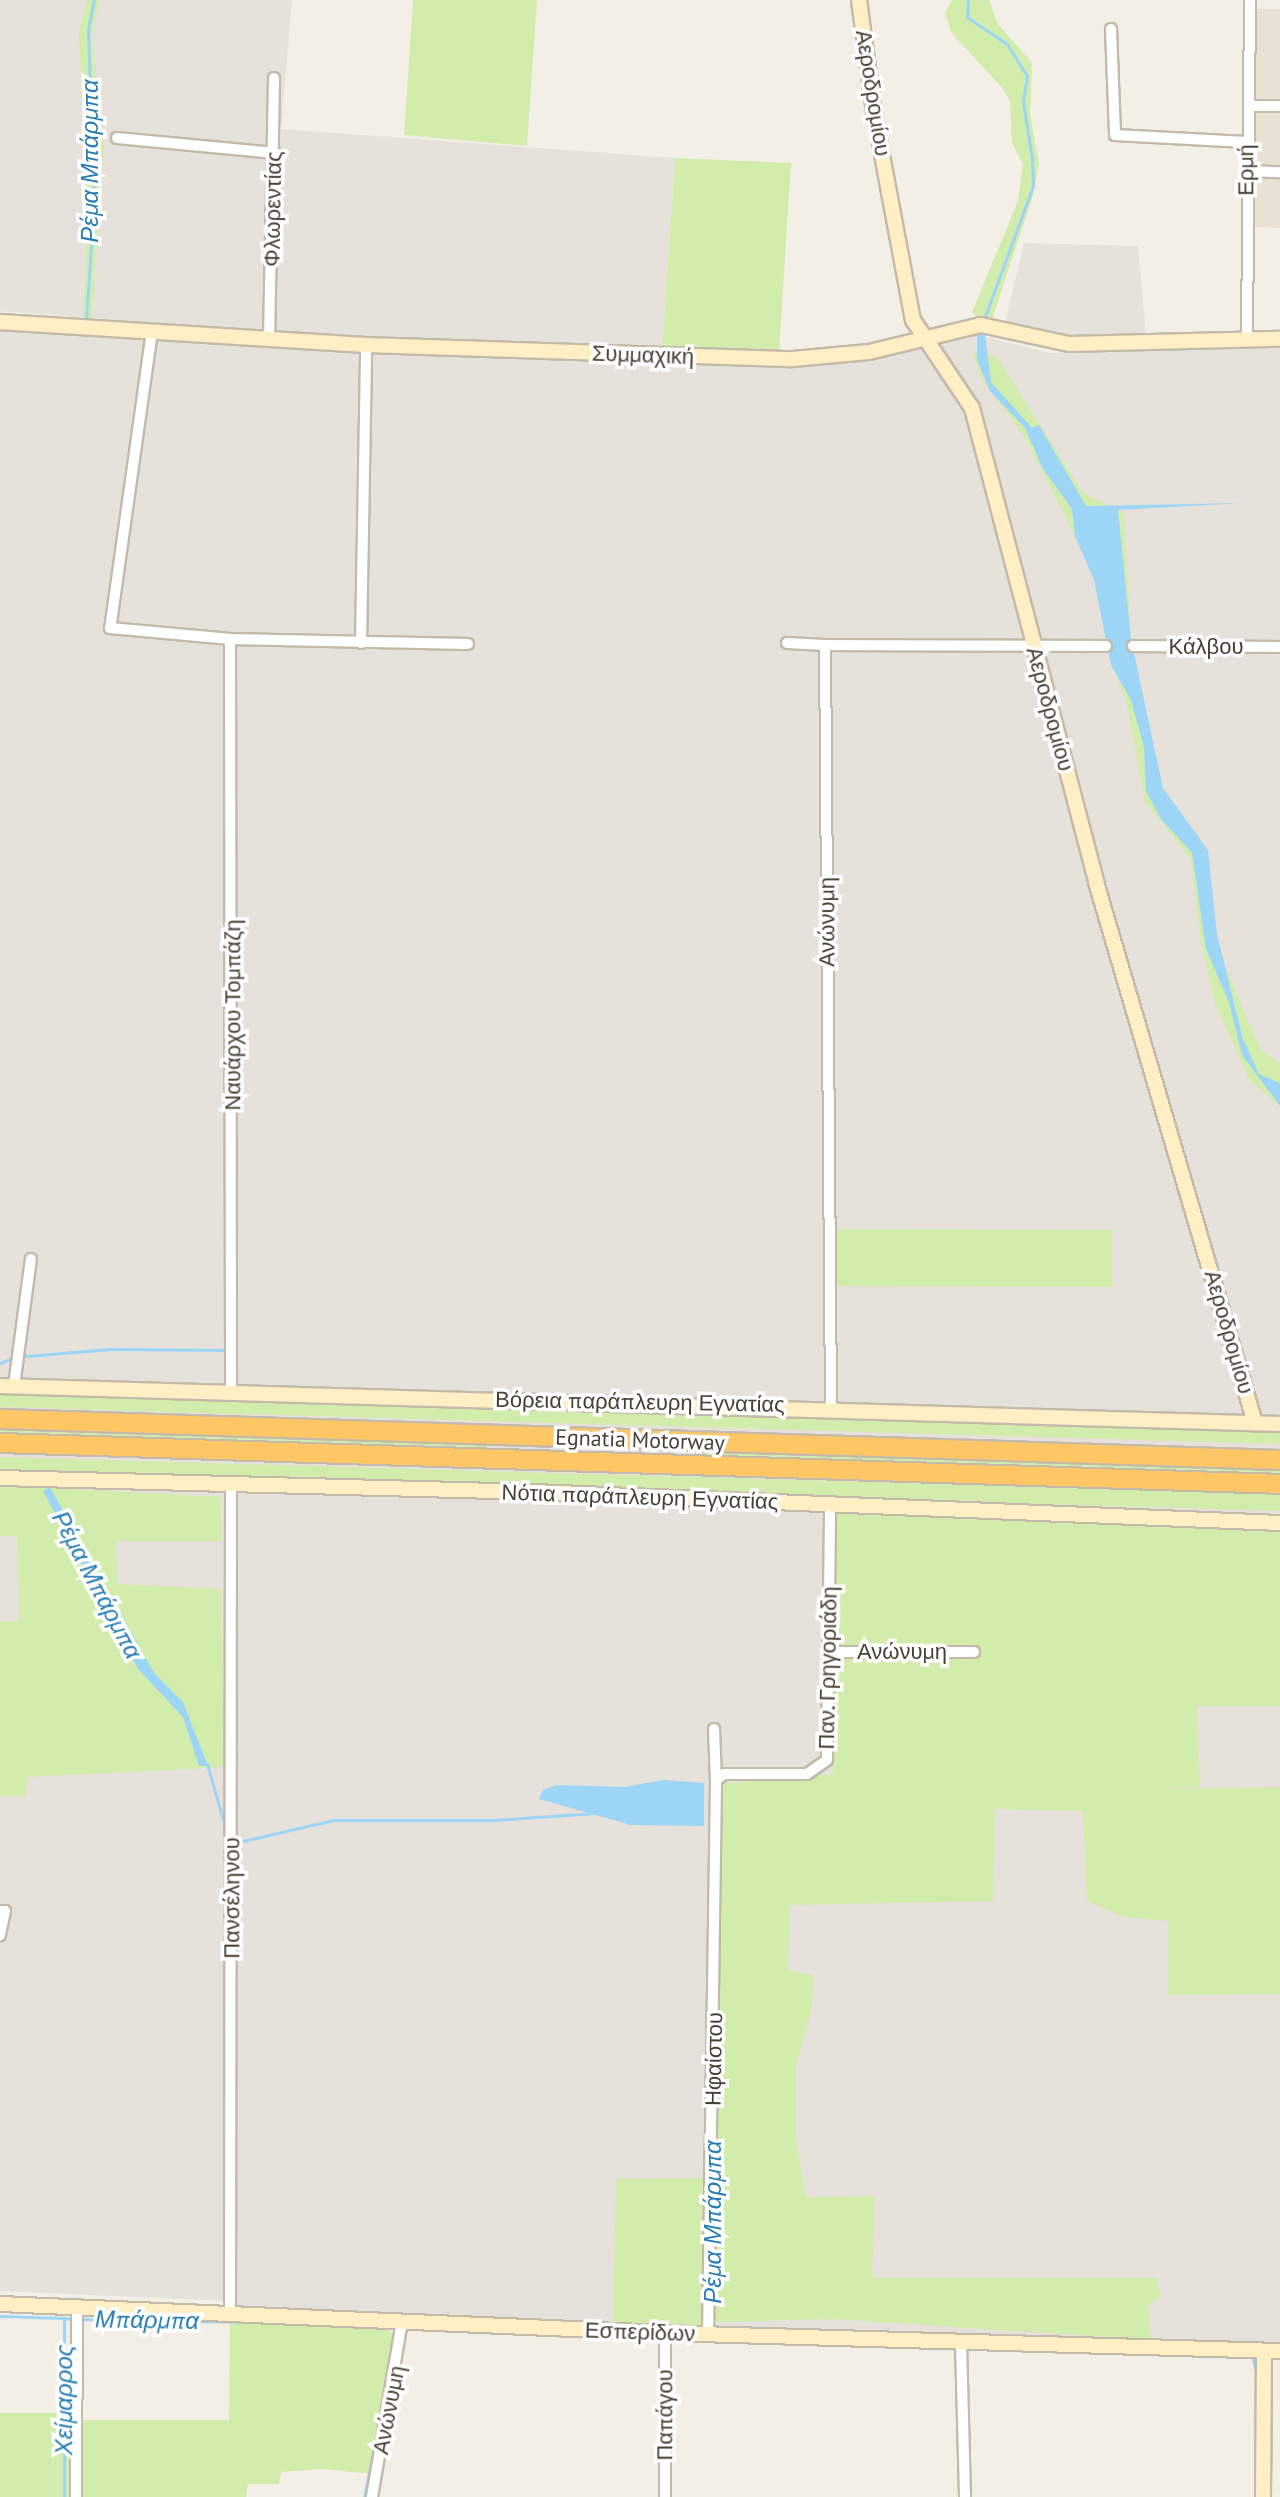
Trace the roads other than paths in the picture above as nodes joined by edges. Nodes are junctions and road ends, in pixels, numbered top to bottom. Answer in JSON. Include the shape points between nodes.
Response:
{"nodes":[{"id":1,"x":859,"y":0,"type":"edge"},
{"id":2,"x":1250,"y":0,"type":"edge"},
{"id":3,"x":1111,"y":29,"type":"dead end"},
{"id":4,"x":274,"y":78,"type":"dead end"},
{"id":5,"x":1251,"y":106,"type":"junction"},
{"id":6,"x":1280,"y":106,"type":"edge"},
{"id":7,"x":117,"y":138,"type":"dead end"},
{"id":8,"x":1246,"y":142,"type":"junction"},
{"id":9,"x":275,"y":153,"type":"junction"},
{"id":10,"x":1246,"y":171,"type":"junction"},
{"id":11,"x":1280,"y":172,"type":"edge"},
{"id":12,"x":0,"y":322,"type":"edge"},
{"id":13,"x":152,"y":331,"type":"junction"},
{"id":14,"x":1280,"y":339,"type":"edge"},
{"id":15,"x":269,"y":340,"type":"junction"},
{"id":16,"x":925,"y":340,"type":"junction"},
{"id":17,"x":1247,"y":340,"type":"junction"},
{"id":18,"x":366,"y":345,"type":"junction"},
{"id":19,"x":230,"y":639,"type":"junction"},
{"id":20,"x":361,"y":643,"type":"junction"},
{"id":21,"x":787,"y":643,"type":"dead end"},
{"id":22,"x":468,"y":644,"type":"dead end"},
{"id":23,"x":1033,"y":644,"type":"junction"},
{"id":24,"x":825,"y":645,"type":"junction"},
{"id":25,"x":1106,"y":646,"type":"dead end"},
{"id":26,"x":1133,"y":646,"type":"dead end"},
{"id":27,"x":1280,"y":647,"type":"edge"},
{"id":28,"x":31,"y":1259,"type":"dead end"},
{"id":29,"x":7,"y":1386,"type":"edge"},
{"id":30,"x":231,"y":1391,"type":"junction"},
{"id":31,"x":831,"y":1407,"type":"junction"},
{"id":32,"x":0,"y":1419,"type":"edge"},
{"id":33,"x":1255,"y":1423,"type":"junction"},
{"id":34,"x":1280,"y":1424,"type":"edge"},
{"id":35,"x":0,"y":1443,"type":"edge"},
{"id":36,"x":1280,"y":1460,"type":"edge"},
{"id":37,"x":0,"y":1478,"type":"edge"},
{"id":38,"x":231,"y":1482,"type":"junction"},
{"id":39,"x":1280,"y":1484,"type":"edge"},
{"id":40,"x":830,"y":1505,"type":"junction"},
{"id":41,"x":1280,"y":1523,"type":"edge"},
{"id":42,"x":829,"y":1652,"type":"junction"},
{"id":43,"x":974,"y":1652,"type":"dead end"},
{"id":44,"x":714,"y":1729,"type":"dead end"},
{"id":45,"x":716,"y":1781,"type":"junction"},
{"id":46,"x":2,"y":1911,"type":"edge"},
{"id":47,"x":0,"y":1935,"type":"edge"},
{"id":48,"x":0,"y":2304,"type":"edge"},
{"id":49,"x":77,"y":2305,"type":"junction"},
{"id":50,"x":230,"y":2314,"type":"junction"},
{"id":51,"x":402,"y":2322,"type":"junction"},
{"id":52,"x":665,"y":2333,"type":"junction"},
{"id":53,"x":708,"y":2335,"type":"junction"},
{"id":54,"x":961,"y":2343,"type":"junction"},
{"id":55,"x":1264,"y":2351,"type":"junction"},
{"id":56,"x":1280,"y":2351,"type":"edge"},
{"id":57,"x":76,"y":2497,"type":"edge"},
{"id":58,"x":372,"y":2497,"type":"edge"},
{"id":59,"x":665,"y":2497,"type":"edge"},
{"id":60,"x":965,"y":2497,"type":"edge"},
{"id":61,"x":1263,"y":2497,"type":"edge"}],
"edges":[{"from":1,"to":16,"type":"street","name":"Αεροδρομίου","via":[[913,320]]},
{"from":2,"to":5,"type":"street","name":"Ερμή"},
{"from":3,"to":8,"type":"street","via":[[1115,135]]},
{"from":4,"to":9,"type":"street","name":"Φλωρεντίας"},
{"from":5,"to":6,"type":"street"},
{"from":5,"to":8,"type":"street","name":"Ερμή"},
{"from":7,"to":9,"type":"street"},
{"from":8,"to":10,"type":"street","name":"Ερμή"},
{"from":9,"to":15,"type":"street","name":"Φλωρεντίας"},
{"from":10,"to":11,"type":"street"},
{"from":10,"to":17,"type":"street","name":"Ερμή"},
{"from":12,"to":13,"type":"street","name":"Συμμαχική"},
{"from":13,"to":15,"type":"street","name":"Συμμαχική"},
{"from":13,"to":19,"type":"street","via":[[110,628]]},
{"from":14,"to":17,"type":"street","name":"Συμμαχική"},
{"from":15,"to":18,"type":"street","name":"Συμμαχική"},
{"from":16,"to":17,"type":"street","name":"Συμμαχική","via":[[981,325],[1069,344]]},
{"from":16,"to":18,"type":"street","name":"Συμμαχική","via":[[793,359]]},
{"from":16,"to":23,"type":"street","name":"Αεροδρομίου","via":[[972,408]]},
{"from":18,"to":20,"type":"street"},
{"from":19,"to":20,"type":"street"},
{"from":19,"to":30,"type":"street","name":"Ναυάρχου Τομπάζη"},
{"from":20,"to":22,"type":"street"},
{"from":21,"to":24,"type":"street"},
{"from":23,"to":24,"type":"street"},
{"from":23,"to":25,"type":"street"},
{"from":23,"to":33,"type":"street","name":"Αεροδρομίου","via":[[1096,882]]},
{"from":24,"to":31,"type":"street","name":"Ανώνυμη"},
{"from":26,"to":27,"type":"street","name":"Κάλβου"},
{"from":28,"to":29,"type":"street"},
{"from":29,"to":30,"type":"street","name":"Βόρεια παράπλευρη Εγνατίας"},
{"from":30,"to":31,"type":"street","name":"Βόρεια παράπλευρη Εγνατίας"},
{"from":31,"to":33,"type":"street","name":"Βόρεια παράπλευρη Εγνατίας"},
{"from":32,"to":36,"type":"highway","name":"Egnatia Motorway"},
{"from":33,"to":34,"type":"street","name":"Βόρεια παράπλευρη Εγνατίας"},
{"from":35,"to":39,"type":"highway","name":"Egnatia Motorway"},
{"from":37,"to":38,"type":"street","name":"Νότια παράπλευρη Εγνατίας"},
{"from":38,"to":40,"type":"street","name":"Νότια παράπλευρη Εγνατίας"},
{"from":38,"to":50,"type":"street","name":"Πανσέληνου"},
{"from":40,"to":41,"type":"street","name":"Νότια παράπλευρη Εγνατίας"},
{"from":40,"to":42,"type":"street","name":"Παν. Γρηγοριάδη"},
{"from":42,"to":43,"type":"street","name":"Ανώνυμη"},
{"from":42,"to":45,"type":"street","name":"Παν. Γρηγοριάδη","via":[[825,1764],[807,1774],[724,1774]]},
{"from":44,"to":45,"type":"street","name":"Ηφαίστου"},
{"from":45,"to":53,"type":"street","name":"Ηφαίστου"},
{"from":46,"to":47,"type":"street"},
{"from":48,"to":49,"type":"street","name":"Εσπερίδων"},
{"from":49,"to":50,"type":"street","name":"Εσπερίδων"},
{"from":49,"to":57,"type":"street"},
{"from":50,"to":51,"type":"street","name":"Εσπερίδων"},
{"from":51,"to":52,"type":"street","name":"Εσπερίδων"},
{"from":51,"to":58,"type":"street","name":"Ανώνυμη"},
{"from":52,"to":53,"type":"street","name":"Εσπερίδων"},
{"from":52,"to":59,"type":"street","name":"Παπάγου"},
{"from":53,"to":54,"type":"street","name":"Εσπερίδων"},
{"from":54,"to":55,"type":"street","name":"Εσπερίδων"},
{"from":54,"to":60,"type":"street"},
{"from":55,"to":56,"type":"street","name":"Εσπερίδων"},
{"from":55,"to":61,"type":"street"}]}
